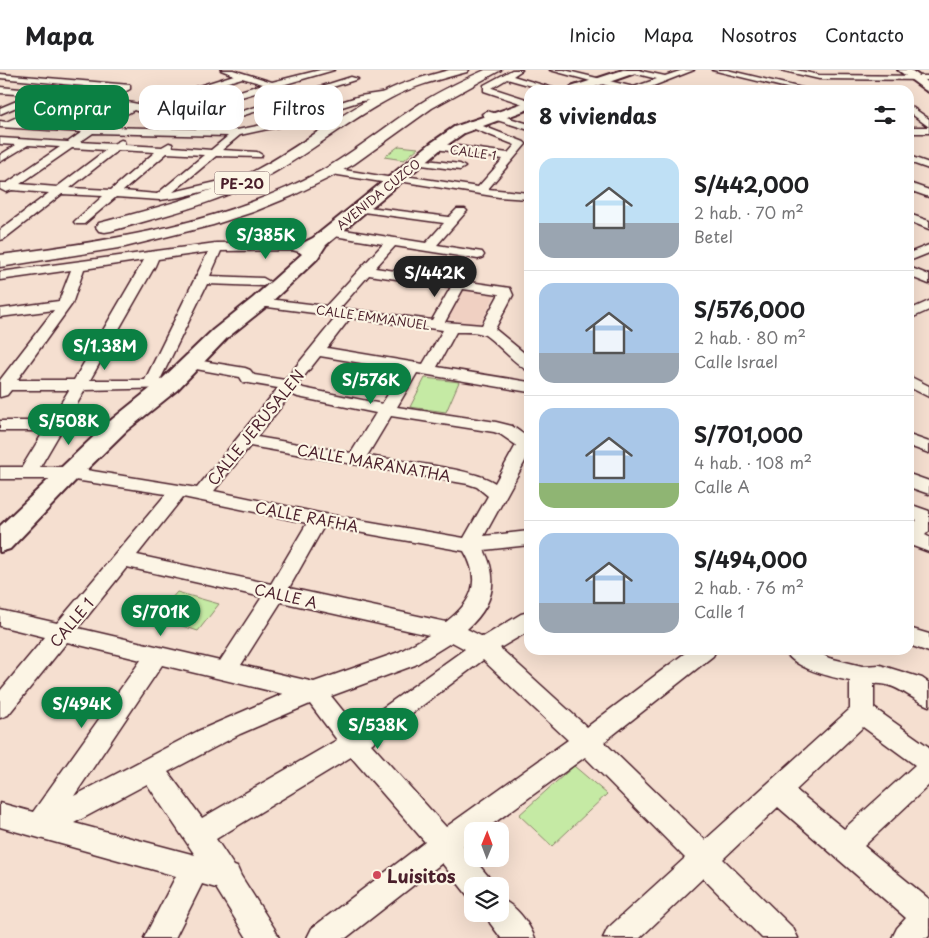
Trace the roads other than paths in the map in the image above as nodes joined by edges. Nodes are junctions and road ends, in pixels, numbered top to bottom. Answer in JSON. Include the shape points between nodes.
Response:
{"nodes":[{"id":1,"x":12,"y":70,"type":"edge"},
{"id":2,"x":225,"y":70,"type":"edge"},
{"id":3,"x":330,"y":70,"type":"edge"},
{"id":4,"x":463,"y":70,"type":"edge"},
{"id":5,"x":518,"y":70,"type":"edge"},
{"id":6,"x":554,"y":70,"type":"edge"},
{"id":7,"x":628,"y":70,"type":"edge"},
{"id":8,"x":690,"y":70,"type":"edge"},
{"id":9,"x":716,"y":70,"type":"edge"},
{"id":10,"x":784,"y":70,"type":"edge"},
{"id":11,"x":856,"y":70,"type":"edge"},
{"id":12,"x":904,"y":70,"type":"edge"},
{"id":13,"x":257,"y":72,"type":"dead end"},
{"id":14,"x":94,"y":73,"type":"dead end"},
{"id":15,"x":500,"y":73,"type":"edge"},
{"id":16,"x":802,"y":74,"type":"junction"},
{"id":17,"x":0,"y":76,"type":"edge"},
{"id":18,"x":242,"y":76,"type":"junction"},
{"id":19,"x":667,"y":78,"type":"junction"},
{"id":20,"x":871,"y":78,"type":"junction"},
{"id":21,"x":915,"y":78,"type":"junction"},
{"id":22,"x":929,"y":78,"type":"edge"},
{"id":23,"x":354,"y":80,"type":"dead end"},
{"id":24,"x":764,"y":80,"type":"junction"},
{"id":25,"x":597,"y":81,"type":"junction"},
{"id":26,"x":75,"y":82,"type":"junction"},
{"id":27,"x":777,"y":83,"type":"junction"},
{"id":28,"x":68,"y":85,"type":"edge"},
{"id":29,"x":108,"y":85,"type":"edge"},
{"id":30,"x":209,"y":85,"type":"edge"},
{"id":31,"x":270,"y":85,"type":"joint"},
{"id":32,"x":335,"y":85,"type":"edge"},
{"id":33,"x":540,"y":85,"type":"edge"},
{"id":34,"x":583,"y":85,"type":"edge"},
{"id":35,"x":587,"y":85,"type":"edge"},
{"id":36,"x":613,"y":85,"type":"edge"},
{"id":37,"x":648,"y":85,"type":"edge"},
{"id":38,"x":753,"y":85,"type":"edge"},
{"id":39,"x":785,"y":85,"type":"edge"},
{"id":40,"x":880,"y":85,"type":"edge"},
{"id":41,"x":929,"y":88,"type":"edge"},
{"id":42,"x":0,"y":90,"type":"edge"},
{"id":43,"x":15,"y":91,"type":"edge"},
{"id":44,"x":343,"y":94,"type":"edge"},
{"id":45,"x":387,"y":95,"type":"junction"},
{"id":46,"x":360,"y":99,"type":"junction"},
{"id":47,"x":524,"y":102,"type":"edge"},
{"id":48,"x":15,"y":104,"type":"edge"},
{"id":49,"x":343,"y":104,"type":"edge"},
{"id":50,"x":524,"y":104,"type":"edge"},
{"id":51,"x":129,"y":105,"type":"edge"},
{"id":52,"x":135,"y":106,"type":"junction"},
{"id":53,"x":3,"y":108,"type":"edge"},
{"id":54,"x":139,"y":108,"type":"edge"},
{"id":55,"x":129,"y":109,"type":"edge"},
{"id":56,"x":914,"y":110,"type":"edge"},
{"id":57,"x":929,"y":112,"type":"edge"},
{"id":58,"x":914,"y":113,"type":"edge"},
{"id":59,"x":490,"y":115,"type":"junction"},
{"id":60,"x":15,"y":120,"type":"edge"},
{"id":61,"x":470,"y":124,"type":"junction"},
{"id":62,"x":929,"y":124,"type":"edge"},
{"id":63,"x":524,"y":125,"type":"edge"},
{"id":64,"x":2,"y":126,"type":"edge"},
{"id":65,"x":15,"y":127,"type":"edge"},
{"id":66,"x":254,"y":129,"type":"edge"},
{"id":67,"x":46,"y":130,"type":"edge"},
{"id":68,"x":91,"y":130,"type":"joint"},
{"id":69,"x":914,"y":130,"type":"edge"},
{"id":70,"x":929,"y":130,"type":"edge"},
{"id":71,"x":138,"y":131,"type":"junction"},
{"id":72,"x":186,"y":132,"type":"junction"},
{"id":73,"x":237,"y":133,"type":"junction"},
{"id":74,"x":0,"y":141,"type":"edge"},
{"id":75,"x":26,"y":142,"type":"junction"},
{"id":76,"x":70,"y":144,"type":"junction"},
{"id":77,"x":116,"y":146,"type":"junction"},
{"id":78,"x":436,"y":146,"type":"junction"},
{"id":79,"x":165,"y":149,"type":"junction"},
{"id":80,"x":922,"y":152,"type":"dead end"},
{"id":81,"x":212,"y":153,"type":"junction"},
{"id":82,"x":914,"y":153,"type":"edge"},
{"id":83,"x":511,"y":157,"type":"junction"},
{"id":84,"x":0,"y":159,"type":"edge"},
{"id":85,"x":914,"y":161,"type":"edge"},
{"id":86,"x":418,"y":162,"type":"junction"},
{"id":87,"x":929,"y":166,"type":"edge"},
{"id":88,"x":460,"y":168,"type":"dead end"},
{"id":89,"x":332,"y":171,"type":"junction"},
{"id":90,"x":259,"y":175,"type":"junction"},
{"id":91,"x":216,"y":178,"type":"dead end"},
{"id":92,"x":396,"y":180,"type":"junction"},
{"id":93,"x":914,"y":188,"type":"edge"},
{"id":94,"x":3,"y":189,"type":"edge"},
{"id":95,"x":58,"y":190,"type":"junction"},
{"id":96,"x":481,"y":191,"type":"junction"},
{"id":97,"x":523,"y":193,"type":"edge"},
{"id":98,"x":929,"y":194,"type":"edge"},
{"id":99,"x":111,"y":195,"type":"junction"},
{"id":100,"x":160,"y":197,"type":"junction"},
{"id":101,"x":360,"y":209,"type":"junction"},
{"id":102,"x":461,"y":211,"type":"dead end"},
{"id":103,"x":914,"y":219,"type":"edge"},
{"id":104,"x":80,"y":222,"type":"dead end"},
{"id":105,"x":452,"y":222,"type":"junction"},
{"id":106,"x":929,"y":225,"type":"edge"},
{"id":107,"x":66,"y":234,"type":"dead end"},
{"id":108,"x":0,"y":236,"type":"edge"},
{"id":109,"x":19,"y":241,"type":"dead end"},
{"id":110,"x":318,"y":241,"type":"junction"},
{"id":111,"x":392,"y":241,"type":"junction"},
{"id":112,"x":0,"y":244,"type":"edge"},
{"id":113,"x":216,"y":247,"type":"junction"},
{"id":114,"x":430,"y":247,"type":"junction"},
{"id":115,"x":929,"y":249,"type":"edge"},
{"id":116,"x":478,"y":255,"type":"dead end"},
{"id":117,"x":914,"y":255,"type":"edge"},
{"id":118,"x":152,"y":256,"type":"junction"},
{"id":119,"x":0,"y":261,"type":"edge"},
{"id":120,"x":79,"y":265,"type":"junction"},
{"id":121,"x":366,"y":271,"type":"junction"},
{"id":122,"x":914,"y":273,"type":"edge"},
{"id":123,"x":0,"y":276,"type":"edge"},
{"id":124,"x":202,"y":280,"type":"junction"},
{"id":125,"x":929,"y":280,"type":"edge"},
{"id":126,"x":263,"y":282,"type":"junction"},
{"id":127,"x":459,"y":284,"type":"junction"},
{"id":128,"x":506,"y":291,"type":"joint"},
{"id":129,"x":260,"y":302,"type":"junction"},
{"id":130,"x":65,"y":304,"type":"junction"},
{"id":131,"x":929,"y":305,"type":"edge"},
{"id":132,"x":330,"y":311,"type":"junction"},
{"id":133,"x":914,"y":312,"type":"edge"},
{"id":134,"x":0,"y":313,"type":"edge"},
{"id":135,"x":347,"y":314,"type":"junction"},
{"id":136,"x":436,"y":325,"type":"junction"},
{"id":137,"x":452,"y":328,"type":"junction"},
{"id":138,"x":487,"y":330,"type":"junction"},
{"id":139,"x":220,"y":334,"type":"junction"},
{"id":140,"x":317,"y":351,"type":"junction"},
{"id":141,"x":524,"y":360,"type":"edge"},
{"id":142,"x":190,"y":364,"type":"junction"},
{"id":143,"x":420,"y":368,"type":"junction"},
{"id":144,"x":914,"y":384,"type":"edge"},
{"id":145,"x":79,"y":385,"type":"junction"},
{"id":146,"x":160,"y":385,"type":"junction"},
{"id":147,"x":290,"y":385,"type":"junction"},
{"id":148,"x":524,"y":386,"type":"edge"},
{"id":149,"x":2,"y":387,"type":"edge"},
{"id":150,"x":929,"y":392,"type":"edge"},
{"id":151,"x":387,"y":410,"type":"junction"},
{"id":152,"x":0,"y":426,"type":"edge"},
{"id":153,"x":55,"y":426,"type":"junction"},
{"id":154,"x":118,"y":426,"type":"junction"},
{"id":155,"x":245,"y":440,"type":"junction"},
{"id":156,"x":524,"y":440,"type":"edge"},
{"id":157,"x":914,"y":442,"type":"edge"},
{"id":158,"x":524,"y":447,"type":"edge"},
{"id":159,"x":929,"y":448,"type":"edge"},
{"id":160,"x":356,"y":459,"type":"junction"},
{"id":161,"x":0,"y":473,"type":"edge"},
{"id":162,"x":28,"y":473,"type":"junction"},
{"id":163,"x":77,"y":474,"type":"junction"},
{"id":164,"x":914,"y":482,"type":"edge"},
{"id":165,"x":929,"y":488,"type":"edge"},
{"id":166,"x":179,"y":490,"type":"junction"},
{"id":167,"x":201,"y":495,"type":"junction"},
{"id":168,"x":498,"y":495,"type":"junction"},
{"id":169,"x":914,"y":512,"type":"edge"},
{"id":170,"x":319,"y":519,"type":"junction"},
{"id":171,"x":929,"y":519,"type":"edge"},
{"id":172,"x":524,"y":539,"type":"edge"},
{"id":173,"x":917,"y":540,"type":"edge"},
{"id":174,"x":1,"y":545,"type":"edge"},
{"id":175,"x":470,"y":545,"type":"junction"},
{"id":176,"x":124,"y":559,"type":"junction"},
{"id":177,"x":276,"y":593,"type":"junction"},
{"id":178,"x":0,"y":618,"type":"edge"},
{"id":179,"x":524,"y":623,"type":"edge"},
{"id":180,"x":448,"y":631,"type":"junction"},
{"id":181,"x":62,"y":632,"type":"junction"},
{"id":182,"x":484,"y":648,"type":"junction"},
{"id":183,"x":157,"y":655,"type":"junction"},
{"id":184,"x":698,"y":655,"type":"edge"},
{"id":185,"x":804,"y":655,"type":"edge"},
{"id":186,"x":225,"y":671,"type":"junction"},
{"id":187,"x":862,"y":675,"type":"junction"},
{"id":188,"x":924,"y":690,"type":"edge"},
{"id":189,"x":314,"y":692,"type":"junction"},
{"id":190,"x":0,"y":708,"type":"edge"},
{"id":191,"x":862,"y":713,"type":"junction"},
{"id":192,"x":587,"y":741,"type":"junction"},
{"id":193,"x":354,"y":743,"type":"junction"},
{"id":194,"x":929,"y":761,"type":"edge"},
{"id":195,"x":929,"y":769,"type":"edge"},
{"id":196,"x":152,"y":770,"type":"junction"},
{"id":197,"x":777,"y":790,"type":"junction"},
{"id":198,"x":0,"y":815,"type":"edge"},
{"id":199,"x":39,"y":826,"type":"junction"},
{"id":200,"x":198,"y":835,"type":"junction"},
{"id":201,"x":444,"y":844,"type":"junction"},
{"id":202,"x":846,"y":846,"type":"junction"},
{"id":203,"x":702,"y":858,"type":"junction"},
{"id":204,"x":195,"y":869,"type":"junction"},
{"id":205,"x":226,"y":877,"type":"junction"},
{"id":206,"x":471,"y":877,"type":"edge"},
{"id":207,"x":929,"y":916,"type":"edge"},
{"id":208,"x":507,"y":922,"type":"edge"},
{"id":209,"x":159,"y":938,"type":"edge"},
{"id":210,"x":264,"y":938,"type":"edge"},
{"id":211,"x":322,"y":938,"type":"edge"},
{"id":212,"x":520,"y":938,"type":"edge"},
{"id":213,"x":618,"y":938,"type":"edge"},
{"id":214,"x":783,"y":938,"type":"edge"},
{"id":215,"x":906,"y":938,"type":"edge"}],
"edges":[{"from":1,"to":17,"type":"street"},
{"from":2,"to":18,"type":"street"},
{"from":3,"to":31,"type":"street"},
{"from":4,"to":45,"type":"highway","number":"PE-20"},
{"from":5,"to":15,"type":"street"},
{"from":6,"to":25,"type":"street"},
{"from":7,"to":19,"type":"street"},
{"from":7,"to":25,"type":"street"},
{"from":8,"to":19,"type":"street"},
{"from":9,"to":24,"type":"street"},
{"from":10,"to":16,"type":"street"},
{"from":11,"to":20,"type":"street"},
{"from":12,"to":21,"type":"street"},
{"from":13,"to":18,"type":"street"},
{"from":14,"to":26,"type":"street"},
{"from":15,"to":33,"type":"street"},
{"from":15,"to":47,"type":"street","via":[[486,89]]},
{"from":15,"to":89,"type":"highway","number":"PE-20","via":[[435,100]]},
{"from":16,"to":20,"type":"street"},
{"from":16,"to":27,"type":"street"},
{"from":17,"to":26,"type":"street"},
{"from":18,"to":30,"type":"street"},
{"from":18,"to":31,"type":"street"},
{"from":19,"to":37,"type":"street"},
{"from":20,"to":21,"type":"street"},
{"from":20,"to":40,"type":"street"},
{"from":21,"to":22,"type":"street"},
{"from":21,"to":41,"type":"street"},
{"from":23,"to":32,"type":"street"},
{"from":24,"to":27,"type":"street"},
{"from":24,"to":38,"type":"street"},
{"from":25,"to":34,"type":"street"},
{"from":25,"to":35,"type":"street"},
{"from":25,"to":36,"type":"street"},
{"from":26,"to":28,"type":"street"},
{"from":26,"to":29,"type":"street"},
{"from":27,"to":39,"type":"street"},
{"from":42,"to":43,"type":"street"},
{"from":44,"to":46,"type":"street"},
{"from":45,"to":46,"type":"street"},
{"from":45,"to":90,"type":"highway","number":"PE-20"},
{"from":46,"to":49,"type":"street"},
{"from":48,"to":53,"type":"street"},
{"from":50,"to":59,"type":"street","name":"AVENIDA CUZCO"},
{"from":51,"to":52,"type":"street"},
{"from":52,"to":54,"type":"street"},
{"from":52,"to":55,"type":"street"},
{"from":56,"to":57,"type":"street"},
{"from":58,"to":62,"type":"street"},
{"from":59,"to":61,"type":"street","name":"AVENIDA CUZCO"},
{"from":59,"to":63,"type":"street"},
{"from":59,"to":78,"type":"street","name":"AVENIDA CUZCO","via":[[450,130]]},
{"from":60,"to":64,"type":"street"},
{"from":61,"to":78,"type":"street","name":"AVENIDA CUZCO"},
{"from":61,"to":83,"type":"street","via":[[520,144]]},
{"from":64,"to":65,"type":"street"},
{"from":66,"to":73,"type":"street"},
{"from":67,"to":75,"type":"street"},
{"from":68,"to":71,"type":"street"},
{"from":68,"to":76,"type":"street"},
{"from":69,"to":70,"type":"street"},
{"from":71,"to":72,"type":"street"},
{"from":71,"to":77,"type":"street"},
{"from":72,"to":73,"type":"street"},
{"from":72,"to":79,"type":"street"},
{"from":73,"to":81,"type":"street"},
{"from":74,"to":75,"type":"street"},
{"from":75,"to":76,"type":"street"},
{"from":75,"to":84,"type":"street"},
{"from":76,"to":77,"type":"street"},
{"from":76,"to":94,"type":"street"},
{"from":77,"to":79,"type":"street"},
{"from":77,"to":95,"type":"street"},
{"from":78,"to":83,"type":"street","name":"CALLE 1"},
{"from":78,"to":86,"type":"street","name":"AVENIDA CUZCO"},
{"from":79,"to":81,"type":"street"},
{"from":79,"to":99,"type":"street"},
{"from":80,"to":82,"type":"street"},
{"from":81,"to":91,"type":"street","via":[[260,153]]},
{"from":81,"to":100,"type":"street"},
{"from":83,"to":96,"type":"street"},
{"from":85,"to":87,"type":"street"},
{"from":86,"to":88,"type":"street"},
{"from":86,"to":92,"type":"street","name":"AVENIDA CUZCO"},
{"from":89,"to":92,"type":"street"},
{"from":89,"to":119,"type":"highway","number":"PE-20","via":[[276,197],[191,225],[110,244]]},
{"from":90,"to":100,"type":"street"},
{"from":90,"to":107,"type":"highway","number":"PE-20","via":[[180,206]]},
{"from":92,"to":96,"type":"street"},
{"from":92,"to":101,"type":"street","name":"AVENIDA CUZCO"},
{"from":93,"to":98,"type":"street"},
{"from":94,"to":95,"type":"street"},
{"from":95,"to":99,"type":"street"},
{"from":95,"to":108,"type":"street"},
{"from":96,"to":97,"type":"street"},
{"from":99,"to":100,"type":"street"},
{"from":99,"to":104,"type":"street"},
{"from":101,"to":105,"type":"street"},
{"from":101,"to":110,"type":"street","name":"AVENIDA CUZCO"},
{"from":102,"to":105,"type":"street"},
{"from":103,"to":106,"type":"street"},
{"from":105,"to":114,"type":"street"},
{"from":109,"to":112,"type":"highway"},
{"from":110,"to":111,"type":"street"},
{"from":110,"to":113,"type":"street","via":[[292,246]]},
{"from":110,"to":126,"type":"street","name":"AVENIDA CUZCO"},
{"from":110,"to":129,"type":"street","name":"AVENIDA CUZCO","via":[[311,254]]},
{"from":111,"to":114,"type":"street"},
{"from":111,"to":121,"type":"street"},
{"from":113,"to":118,"type":"street"},
{"from":113,"to":124,"type":"street"},
{"from":114,"to":116,"type":"street"},
{"from":115,"to":117,"type":"street"},
{"from":118,"to":120,"type":"street"},
{"from":118,"to":145,"type":"street"},
{"from":120,"to":123,"type":"street"},
{"from":120,"to":130,"type":"street"},
{"from":121,"to":127,"type":"street"},
{"from":121,"to":132,"type":"street"},
{"from":122,"to":125,"type":"street"},
{"from":124,"to":126,"type":"street"},
{"from":124,"to":146,"type":"street"},
{"from":126,"to":139,"type":"street","name":"AVENIDA CUZCO","via":[[225,322]]},
{"from":127,"to":128,"type":"street"},
{"from":127,"to":136,"type":"street"},
{"from":128,"to":138,"type":"street"},
{"from":129,"to":132,"type":"street","name":"CALLE EMMANUEL"},
{"from":129,"to":139,"type":"street","name":"AVENIDA CUZCO"},
{"from":130,"to":134,"type":"street"},
{"from":130,"to":149,"type":"street"},
{"from":131,"to":133,"type":"street"},
{"from":132,"to":135,"type":"street","name":"CALLE EMMANUEL"},
{"from":135,"to":136,"type":"street","name":"CALLE EMMANUEL"},
{"from":135,"to":140,"type":"street","name":"CALLE JERUSALEN"},
{"from":136,"to":137,"type":"street","name":"CALLE EMMANUEL"},
{"from":137,"to":138,"type":"street","name":"CALLE EMMANUEL"},
{"from":137,"to":143,"type":"street"},
{"from":138,"to":141,"type":"street"},
{"from":139,"to":142,"type":"street","name":"AVENIDA CUZCO"},
{"from":140,"to":143,"type":"street"},
{"from":140,"to":147,"type":"street","name":"CALLE JERUSALEN"},
{"from":142,"to":146,"type":"street","name":"AVENIDA CUZCO"},
{"from":142,"to":147,"type":"street","via":[[246,373],[249,379]]},
{"from":143,"to":148,"type":"street"},
{"from":143,"to":151,"type":"street"},
{"from":144,"to":150,"type":"street"},
{"from":145,"to":146,"type":"street"},
{"from":145,"to":149,"type":"street"},
{"from":145,"to":153,"type":"street"},
{"from":146,"to":154,"type":"street","name":"AVENIDA CUZCO"},
{"from":146,"to":163,"type":"street","name":"AVENIDA CUZCO","via":[[150,412]]},
{"from":147,"to":151,"type":"street","via":[[298,392]]},
{"from":147,"to":155,"type":"street","name":"CALLE JERUSALEN"},
{"from":151,"to":156,"type":"street","via":[[496,427]]},
{"from":151,"to":160,"type":"street"},
{"from":152,"to":153,"type":"street"},
{"from":153,"to":154,"type":"street"},
{"from":153,"to":162,"type":"street"},
{"from":154,"to":163,"type":"street","name":"AVENIDA CUZCO"},
{"from":155,"to":160,"type":"street","name":"CALLE MARANATHA"},
{"from":155,"to":167,"type":"street","name":"CALLE JERUSALEN"},
{"from":157,"to":159,"type":"street"},
{"from":158,"to":168,"type":"street"},
{"from":160,"to":168,"type":"street","name":"CALLE MARANATHA","via":[[470,479],[483,483]]},
{"from":161,"to":162,"type":"street","name":"CALLE RAFHA"},
{"from":162,"to":163,"type":"street","name":"CALLE RAFHA"},
{"from":163,"to":166,"type":"street","name":"CALLE RAFHA"},
{"from":163,"to":174,"type":"street","name":"AVENIDA CUZCO"},
{"from":164,"to":165,"type":"street"},
{"from":166,"to":167,"type":"street","name":"CALLE RAFHA"},
{"from":166,"to":176,"type":"street","name":"CALLE 1"},
{"from":167,"to":170,"type":"street","name":"CALLE RAFHA"},
{"from":168,"to":175,"type":"street"},
{"from":169,"to":171,"type":"street"},
{"from":170,"to":175,"type":"street","name":"CALLE RAFHA"},
{"from":170,"to":177,"type":"street"},
{"from":171,"to":173,"type":"street"},
{"from":172,"to":175,"type":"street","name":"CALLE RAFHA"},
{"from":175,"to":180,"type":"street","via":[[480,565],[481,599],[473,611]]},
{"from":176,"to":177,"type":"street","name":"CALLE A"},
{"from":176,"to":181,"type":"street","name":"CALLE 1"},
{"from":177,"to":180,"type":"street","name":"CALLE A"},
{"from":177,"to":186,"type":"street"},
{"from":178,"to":181,"type":"street"},
{"from":179,"to":182,"type":"street"},
{"from":180,"to":182,"type":"street","name":"CALLE A"},
{"from":180,"to":189,"type":"street","via":[[414,655]]},
{"from":181,"to":183,"type":"street"},
{"from":181,"to":190,"type":"street","name":"CALLE 1"},
{"from":182,"to":192,"type":"street","name":"CALLE A"},
{"from":182,"to":193,"type":"street"},
{"from":183,"to":186,"type":"street"},
{"from":183,"to":199,"type":"street"},
{"from":184,"to":192,"type":"street"},
{"from":185,"to":187,"type":"street","via":[[824,666]]},
{"from":186,"to":189,"type":"street"},
{"from":187,"to":188,"type":"street","via":[[880,674]]},
{"from":187,"to":191,"type":"street"},
{"from":189,"to":193,"type":"street"},
{"from":189,"to":196,"type":"street","via":[[231,727]]},
{"from":191,"to":194,"type":"street"},
{"from":191,"to":197,"type":"street"},
{"from":192,"to":201,"type":"street"},
{"from":192,"to":203,"type":"street","name":"CALLE A"},
{"from":193,"to":200,"type":"street"},
{"from":193,"to":201,"type":"street"},
{"from":195,"to":202,"type":"street"},
{"from":196,"to":199,"type":"street"},
{"from":196,"to":200,"type":"street"},
{"from":197,"to":202,"type":"street"},
{"from":197,"to":203,"type":"street"},
{"from":198,"to":199,"type":"street"},
{"from":199,"to":204,"type":"street"},
{"from":200,"to":205,"type":"street"},
{"from":201,"to":206,"type":"street"},
{"from":201,"to":211,"type":"street"},
{"from":202,"to":207,"type":"street"},
{"from":203,"to":213,"type":"street"},
{"from":203,"to":214,"type":"street","name":"CALLE A"},
{"from":204,"to":205,"type":"street"},
{"from":204,"to":209,"type":"street"},
{"from":205,"to":210,"type":"street"},
{"from":207,"to":215,"type":"street"},
{"from":208,"to":212,"type":"street"}]}
